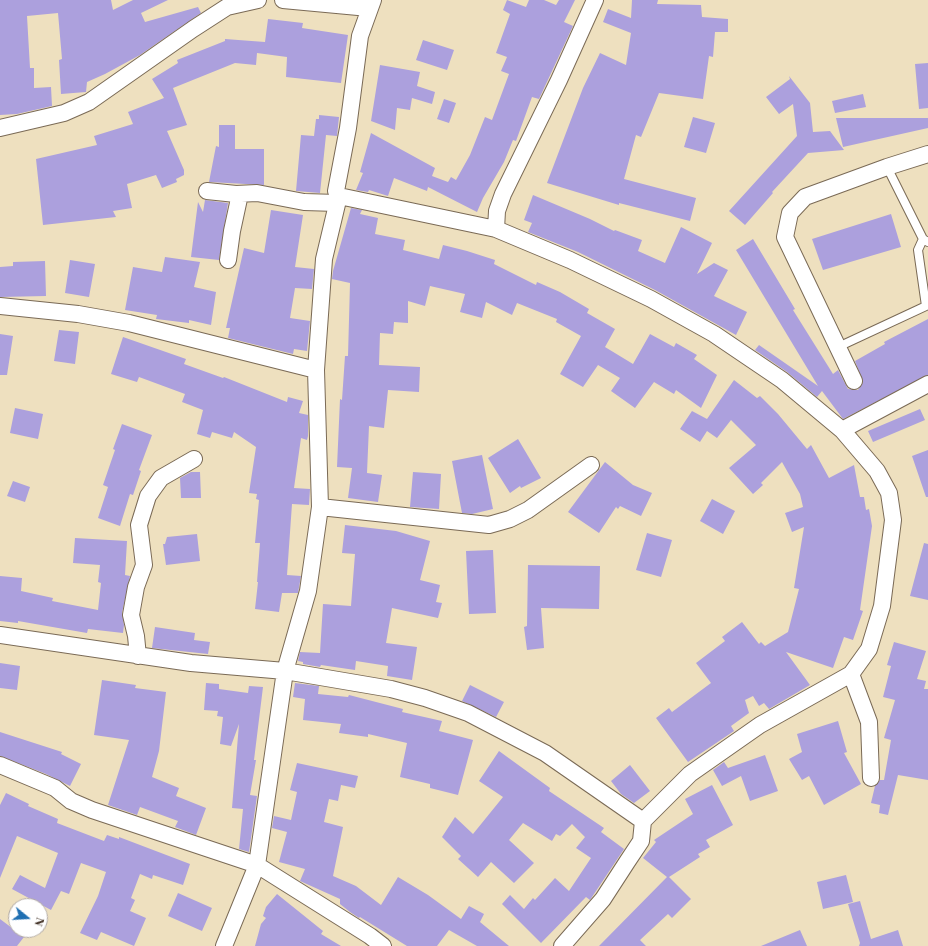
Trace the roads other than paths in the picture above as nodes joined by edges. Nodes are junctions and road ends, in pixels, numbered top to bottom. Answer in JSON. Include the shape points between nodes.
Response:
{"nodes":[{"id":1,"x":258,"y":0,"type":"edge"},
{"id":2,"x":283,"y":0,"type":"edge"},
{"id":3,"x":595,"y":0,"type":"edge"},
{"id":4,"x":371,"y":4,"type":"edge"},
{"id":5,"x":0,"y":128,"type":"edge"},
{"id":6,"x":928,"y":154,"type":"edge"},
{"id":7,"x":887,"y":167,"type":"junction"},
{"id":8,"x":207,"y":190,"type":"dead end"},
{"id":9,"x":240,"y":194,"type":"junction"},
{"id":10,"x":338,"y":199,"type":"junction"},
{"id":11,"x":496,"y":229,"type":"junction"},
{"id":12,"x":925,"y":240,"type":"edge"},
{"id":13,"x":228,"y":260,"type":"dead end"},
{"id":14,"x":0,"y":306,"type":"edge"},
{"id":15,"x":927,"y":306,"type":"edge"},
{"id":16,"x":838,"y":347,"type":"junction"},
{"id":17,"x":316,"y":370,"type":"junction"},
{"id":18,"x":854,"y":380,"type":"dead end"},
{"id":19,"x":928,"y":384,"type":"edge"},
{"id":20,"x":842,"y":430,"type":"junction"},
{"id":21,"x":194,"y":458,"type":"dead end"},
{"id":22,"x":590,"y":465,"type":"dead end"},
{"id":23,"x":320,"y":507,"type":"junction"},
{"id":24,"x":0,"y":635,"type":"edge"},
{"id":25,"x":138,"y":656,"type":"junction"},
{"id":26,"x":285,"y":671,"type":"junction"},
{"id":27,"x":851,"y":674,"type":"junction"},
{"id":28,"x":0,"y":766,"type":"edge"},
{"id":29,"x":871,"y":778,"type":"dead end"},
{"id":30,"x":643,"y":821,"type":"junction"},
{"id":31,"x":257,"y":865,"type":"junction"},
{"id":32,"x":224,"y":946,"type":"edge"},
{"id":33,"x":383,"y":946,"type":"edge"},
{"id":34,"x":562,"y":946,"type":"edge"}],
"edges":[{"from":1,"to":5,"type":"street","via":[[228,7],[192,29],[89,102],[64,113]]},
{"from":2,"to":4,"type":"street"},
{"from":3,"to":11,"type":"street","via":[[503,194],[497,211]]},
{"from":4,"to":10,"type":"street","via":[[360,36],[348,128],[336,191]]},
{"from":6,"to":7,"type":"street"},
{"from":7,"to":12,"type":"lane"},
{"from":7,"to":16,"type":"street","via":[[805,197],[790,213],[785,237]]},
{"from":8,"to":9,"type":"street"},
{"from":9,"to":10,"type":"street","via":[[257,193],[304,202]]},
{"from":9,"to":13,"type":"street"},
{"from":10,"to":11,"type":"street"},
{"from":10,"to":17,"type":"street","via":[[324,259]]},
{"from":11,"to":20,"type":"street","via":[[651,298],[714,334],[782,380]]},
{"from":12,"to":15,"type":"lane","via":[[918,250]]},
{"from":14,"to":17,"type":"street","via":[[78,314],[128,323]]},
{"from":15,"to":16,"type":"lane"},
{"from":16,"to":18,"type":"street"},
{"from":17,"to":23,"type":"street"},
{"from":19,"to":20,"type":"street"},
{"from":20,"to":27,"type":"street","via":[[877,471],[888,493],[894,520],[882,606],[869,649]]},
{"from":21,"to":25,"type":"street","via":[[161,478],[148,496],[139,525],[144,565],[136,586],[131,615]]},
{"from":22,"to":23,"type":"street","via":[[528,510],[490,525]]},
{"from":23,"to":26,"type":"street","via":[[308,591]]},
{"from":24,"to":25,"type":"street"},
{"from":25,"to":26,"type":"street"},
{"from":26,"to":30,"type":"street","via":[[391,689],[468,713],[545,753]]},
{"from":26,"to":31,"type":"street"},
{"from":27,"to":29,"type":"street","via":[[869,722]]},
{"from":27,"to":30,"type":"street","via":[[760,724],[690,774]]},
{"from":28,"to":31,"type":"street","via":[[55,788],[71,801],[92,810]]},
{"from":30,"to":34,"type":"street","via":[[641,841],[603,899]]},
{"from":31,"to":32,"type":"street"},
{"from":31,"to":33,"type":"street"}]}
